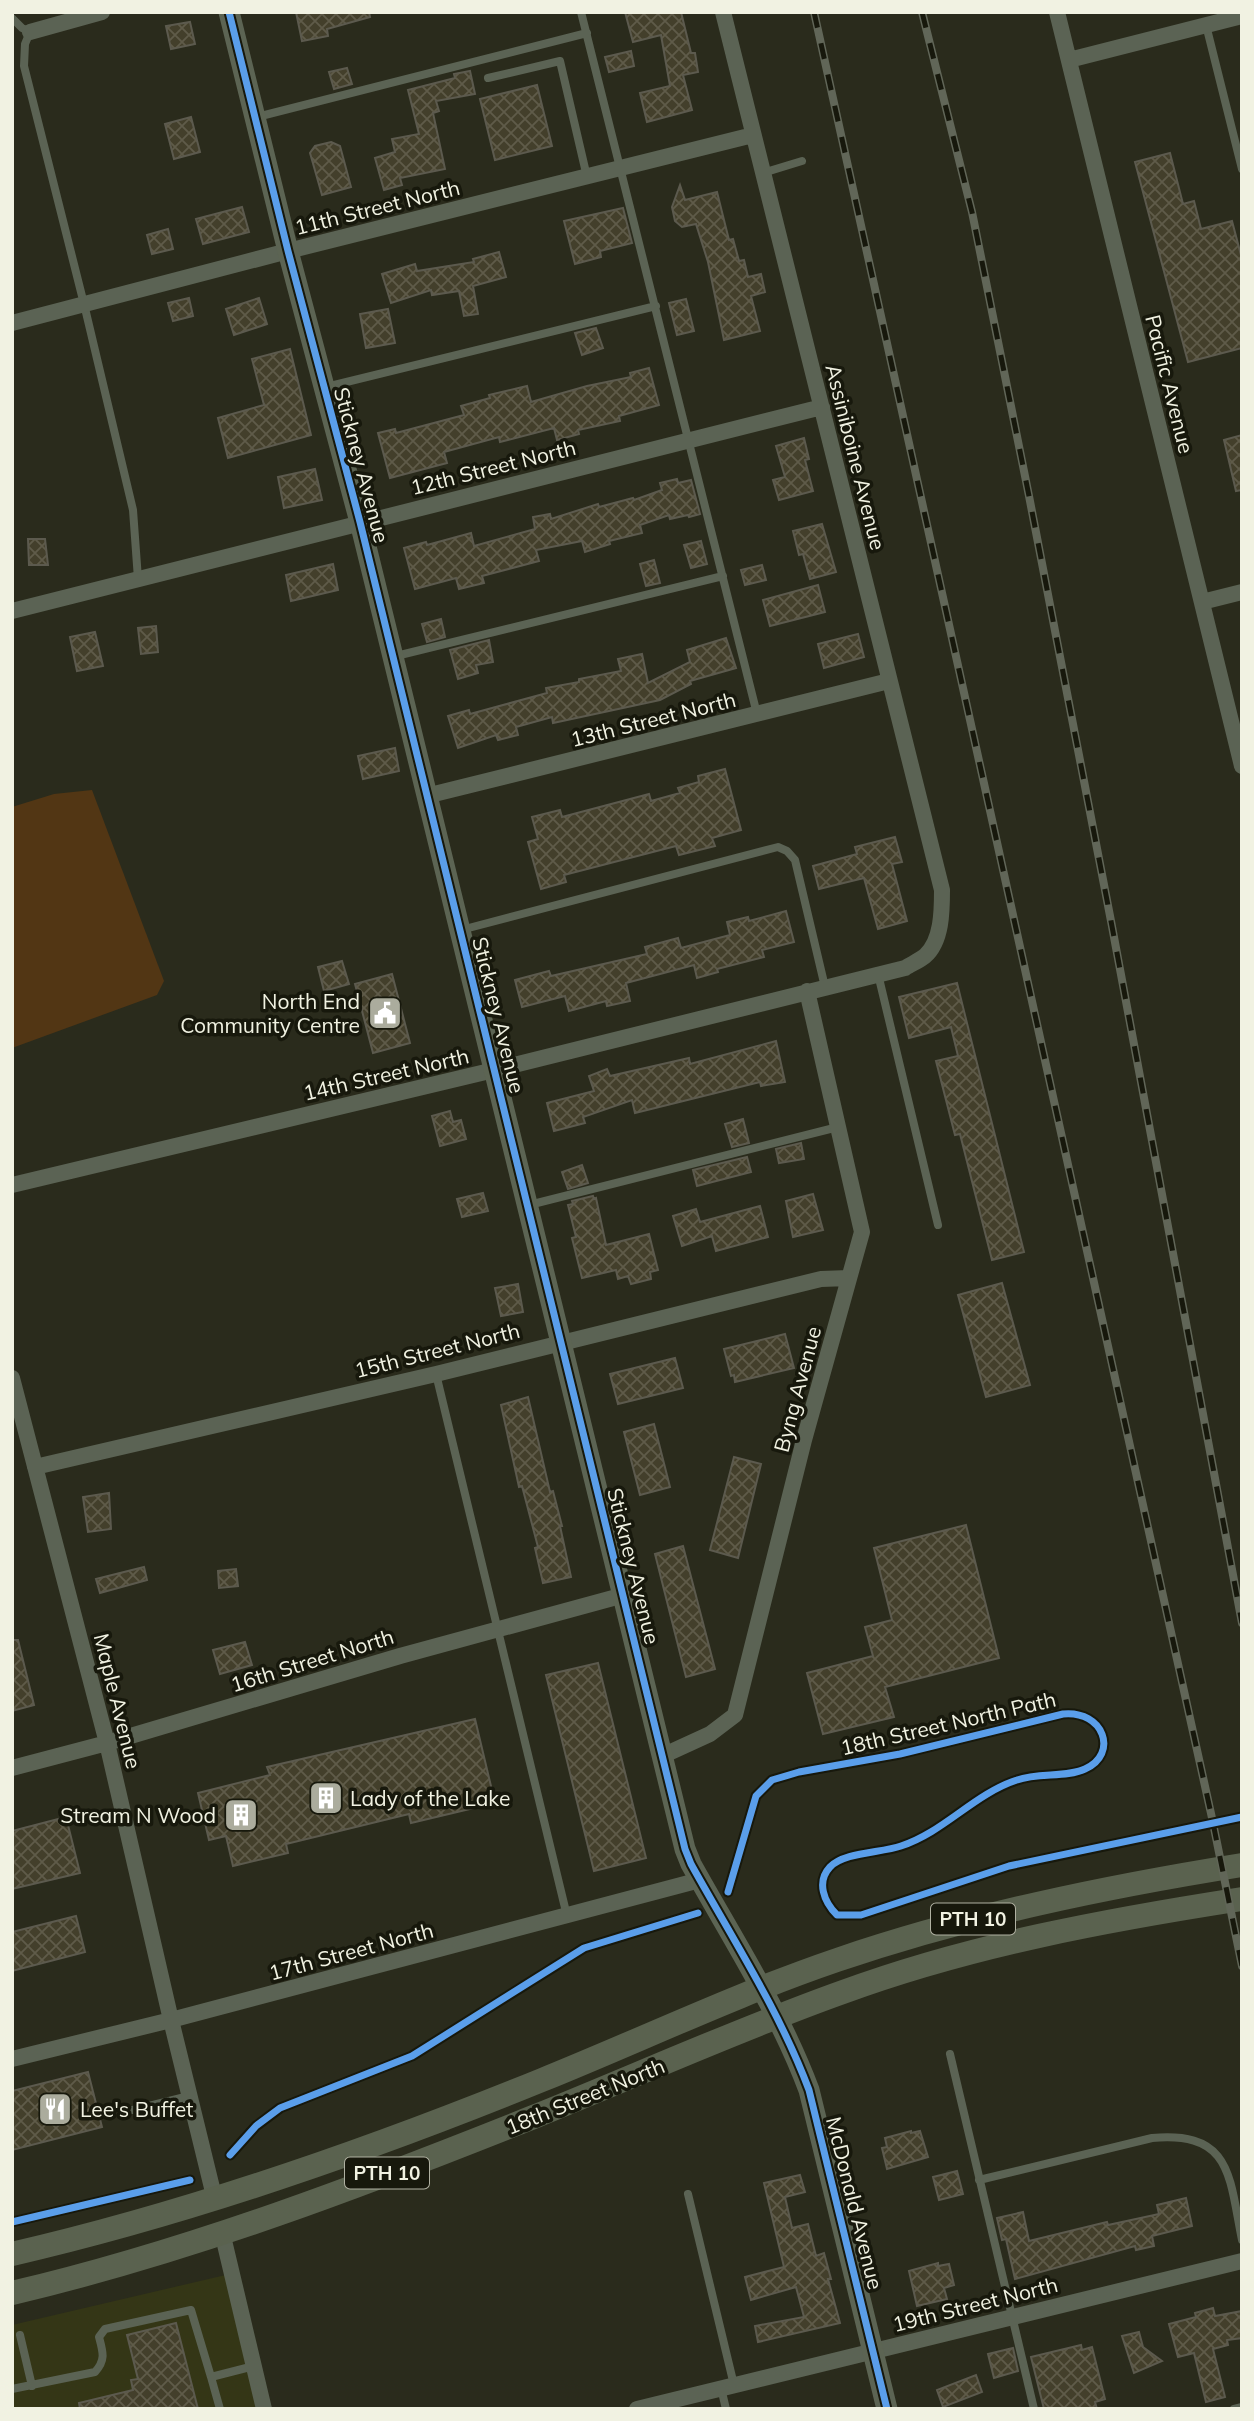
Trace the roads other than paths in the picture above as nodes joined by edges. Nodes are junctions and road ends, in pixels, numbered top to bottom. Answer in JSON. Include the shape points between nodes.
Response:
{"nodes":[{"id":1,"x":102,"y":12,"type":"edge"},
{"id":2,"x":229,"y":12,"type":"edge"},
{"id":3,"x":581,"y":12,"type":"edge"},
{"id":4,"x":723,"y":12,"type":"edge"},
{"id":5,"x":1057,"y":12,"type":"edge"},
{"id":6,"x":1242,"y":16,"type":"edge"},
{"id":7,"x":12,"y":18,"type":"edge"},
{"id":8,"x":1206,"y":25,"type":"junction"},
{"id":9,"x":30,"y":32,"type":"junction"},
{"id":10,"x":587,"y":33,"type":"junction"},
{"id":11,"x":1069,"y":60,"type":"junction"},
{"id":12,"x":488,"y":78,"type":"dead end"},
{"id":13,"x":255,"y":117,"type":"junction"},
{"id":14,"x":754,"y":135,"type":"junction"},
{"id":15,"x":802,"y":161,"type":"dead end"},
{"id":16,"x":1241,"y":165,"type":"edge"},
{"id":17,"x":621,"y":168,"type":"junction"},
{"id":18,"x":763,"y":173,"type":"junction"},
{"id":19,"x":587,"y":177,"type":"junction"},
{"id":20,"x":288,"y":251,"type":"junction"},
{"id":21,"x":84,"y":304,"type":"junction"},
{"id":22,"x":656,"y":306,"type":"junction"},
{"id":23,"x":12,"y":323,"type":"edge"},
{"id":24,"x":324,"y":387,"type":"junction"},
{"id":25,"x":822,"y":407,"type":"junction"},
{"id":26,"x":689,"y":440,"type":"junction"},
{"id":27,"x":360,"y":522,"type":"junction"},
{"id":28,"x":723,"y":576,"type":"junction"},
{"id":29,"x":138,"y":579,"type":"junction"},
{"id":30,"x":1242,"y":592,"type":"edge"},
{"id":31,"x":1202,"y":602,"type":"junction"},
{"id":32,"x":12,"y":611,"type":"edge"},
{"id":33,"x":392,"y":657,"type":"junction"},
{"id":34,"x":889,"y":681,"type":"junction"},
{"id":35,"x":757,"y":714,"type":"junction"},
{"id":36,"x":1242,"y":766,"type":"edge"},
{"id":37,"x":426,"y":796,"type":"junction"},
{"id":38,"x":942,"y":913,"type":"joint"},
{"id":39,"x":460,"y":930,"type":"junction"},
{"id":40,"x":878,"y":974,"type":"junction"},
{"id":41,"x":825,"y":987,"type":"junction"},
{"id":42,"x":807,"y":991,"type":"junction"},
{"id":43,"x":494,"y":1070,"type":"junction"},
{"id":44,"x":838,"y":1127,"type":"junction"},
{"id":45,"x":12,"y":1185,"type":"edge"},
{"id":46,"x":528,"y":1205,"type":"junction"},
{"id":47,"x":938,"y":1225,"type":"dead end"},
{"id":48,"x":849,"y":1278,"type":"junction"},
{"id":49,"x":561,"y":1341,"type":"junction"},
{"id":50,"x":436,"y":1374,"type":"junction"},
{"id":51,"x":12,"y":1378,"type":"edge"},
{"id":52,"x":35,"y":1467,"type":"junction"},
{"id":53,"x":624,"y":1595,"type":"junction"},
{"id":54,"x":498,"y":1629,"type":"junction"},
{"id":55,"x":107,"y":1743,"type":"junction"},
{"id":56,"x":662,"y":1756,"type":"junction"},
{"id":57,"x":12,"y":1768,"type":"edge"},
{"id":58,"x":1242,"y":1865,"type":"edge"},
{"id":59,"x":700,"y":1880,"type":"junction"},
{"id":60,"x":1242,"y":1899,"type":"edge"},
{"id":61,"x":567,"y":1916,"type":"junction"},
{"id":62,"x":774,"y":2011,"type":"joint"},
{"id":63,"x":171,"y":2020,"type":"junction"},
{"id":64,"x":950,"y":2054,"type":"dead end"},
{"id":65,"x":12,"y":2059,"type":"edge"},
{"id":66,"x":189,"y":2096,"type":"junction"},
{"id":67,"x":133,"y":2110,"type":"dead end"},
{"id":68,"x":979,"y":2180,"type":"junction"},
{"id":69,"x":688,"y":2194,"type":"dead end"},
{"id":70,"x":215,"y":2200,"type":"junction"},
{"id":71,"x":222,"y":2232,"type":"junction"},
{"id":72,"x":1242,"y":2239,"type":"edge"},
{"id":73,"x":12,"y":2254,"type":"edge"},
{"id":74,"x":1242,"y":2261,"type":"edge"},
{"id":75,"x":12,"y":2293,"type":"edge"},
{"id":76,"x":1012,"y":2317,"type":"junction"},
{"id":77,"x":20,"y":2335,"type":"dead end"},
{"id":78,"x":873,"y":2351,"type":"junction"},
{"id":79,"x":254,"y":2365,"type":"junction"},
{"id":80,"x":211,"y":2377,"type":"junction"},
{"id":81,"x":32,"y":2386,"type":"junction"},
{"id":82,"x":728,"y":2386,"type":"junction"},
{"id":83,"x":12,"y":2389,"type":"edge"},
{"id":84,"x":1242,"y":2407,"type":"edge"},
{"id":85,"x":220,"y":2409,"type":"edge"},
{"id":86,"x":264,"y":2409,"type":"edge"},
{"id":87,"x":637,"y":2409,"type":"edge"},
{"id":88,"x":726,"y":2409,"type":"edge"},
{"id":89,"x":887,"y":2409,"type":"edge"},
{"id":90,"x":1034,"y":2409,"type":"edge"},
{"id":91,"x":1234,"y":2409,"type":"edge"}],
"edges":[{"from":1,"to":9,"type":"street"},
{"from":2,"to":13,"type":"street","name":"Stickney Avenue"},
{"from":3,"to":10,"type":"lane"},
{"from":4,"to":14,"type":"street","name":"Assiniboine Avenue"},
{"from":5,"to":11,"type":"street","name":"Pacific Avenue"},
{"from":6,"to":8,"type":"street"},
{"from":7,"to":9,"type":"lane"},
{"from":8,"to":11,"type":"street"},
{"from":8,"to":16,"type":"lane"},
{"from":9,"to":21,"type":"lane","via":[[24,66]]},
{"from":10,"to":13,"type":"lane"},
{"from":10,"to":17,"type":"lane"},
{"from":11,"to":31,"type":"street","name":"Pacific Avenue"},
{"from":12,"to":19,"type":"lane","via":[[560,61]]},
{"from":13,"to":20,"type":"street","name":"Stickney Avenue"},
{"from":14,"to":17,"type":"street","name":"11th Street North"},
{"from":14,"to":18,"type":"street","name":"Assiniboine Avenue"},
{"from":15,"to":18,"type":"lane"},
{"from":17,"to":19,"type":"street","name":"11th Street North"},
{"from":17,"to":22,"type":"lane"},
{"from":18,"to":25,"type":"street","name":"Assiniboine Avenue"},
{"from":19,"to":20,"type":"street","name":"11th Street North"},
{"from":20,"to":21,"type":"street","name":"11th Street North"},
{"from":20,"to":24,"type":"street","name":"Stickney Avenue"},
{"from":21,"to":23,"type":"street","name":"11th Street North"},
{"from":21,"to":29,"type":"lane","via":[[133,510]]},
{"from":22,"to":24,"type":"lane"},
{"from":22,"to":26,"type":"lane"},
{"from":24,"to":27,"type":"street","name":"Stickney Avenue"},
{"from":25,"to":26,"type":"street","name":"12th Street North"},
{"from":25,"to":34,"type":"street","name":"Assiniboine Avenue"},
{"from":26,"to":27,"type":"street","name":"12th Street North"},
{"from":26,"to":28,"type":"lane"},
{"from":27,"to":29,"type":"street","name":"12th Street North"},
{"from":27,"to":33,"type":"street","name":"Stickney Avenue"},
{"from":28,"to":33,"type":"lane"},
{"from":28,"to":35,"type":"lane"},
{"from":29,"to":32,"type":"street","name":"12th Street North"},
{"from":30,"to":31,"type":"street"},
{"from":31,"to":36,"type":"street","name":"Pacific Avenue"},
{"from":33,"to":37,"type":"street","name":"Stickney Avenue"},
{"from":34,"to":35,"type":"street","name":"13th Street North"},
{"from":34,"to":38,"type":"street","name":"Assiniboine Avenue","via":[[942,890]]},
{"from":35,"to":37,"type":"street","name":"13th Street North"},
{"from":37,"to":39,"type":"street","name":"Stickney Avenue"},
{"from":38,"to":40,"type":"street","name":"14th Street North","via":[[927,955],[905,968]]},
{"from":39,"to":41,"type":"lane","via":[[778,847],[795,860]]},
{"from":39,"to":43,"type":"street","name":"Stickney Avenue"},
{"from":40,"to":41,"type":"street","name":"14th Street North"},
{"from":40,"to":47,"type":"lane"},
{"from":41,"to":42,"type":"street","name":"14th Street North"},
{"from":42,"to":43,"type":"street","name":"14th Street North"},
{"from":42,"to":44,"type":"street","name":"Byng Avenue"},
{"from":43,"to":45,"type":"street","name":"14th Street North"},
{"from":43,"to":46,"type":"street","name":"Stickney Avenue"},
{"from":44,"to":46,"type":"lane"},
{"from":44,"to":48,"type":"street","name":"Byng Avenue","via":[[862,1232]]},
{"from":46,"to":49,"type":"street","name":"Stickney Avenue"},
{"from":48,"to":49,"type":"street","name":"15th Street North","via":[[821,1279]]},
{"from":48,"to":56,"type":"street","name":"Byng Avenue","via":[[735,1715],[710,1734]]},
{"from":49,"to":50,"type":"street","name":"15th Street North"},
{"from":49,"to":53,"type":"street","name":"Stickney Avenue"},
{"from":50,"to":52,"type":"street","name":"15th Street North"},
{"from":50,"to":54,"type":"lane"},
{"from":51,"to":52,"type":"street","name":"Maple Avenue"},
{"from":52,"to":55,"type":"street","name":"Maple Avenue"},
{"from":53,"to":54,"type":"street","name":"16th Street North"},
{"from":53,"to":56,"type":"street","name":"Stickney Avenue"},
{"from":54,"to":55,"type":"street","name":"16th Street North"},
{"from":54,"to":61,"type":"lane"},
{"from":55,"to":57,"type":"street","name":"16th Street North"},
{"from":55,"to":63,"type":"street","name":"Maple Avenue"},
{"from":56,"to":59,"type":"street","name":"Stickney Avenue","via":[[685,1849]]},
{"from":58,"to":70,"type":"main road","name":"18th Street North","number":"PTH 10","via":[[1072,1896],[893,1941],[798,1974],[441,2119]]},
{"from":59,"to":61,"type":"street","name":"17th Street North"},
{"from":59,"to":62,"type":"street","name":"Stickney Avenue"},
{"from":60,"to":71,"type":"main road","name":"18th Street North","number":"PTH 10","via":[[976,1951],[889,1976],[479,2138]]},
{"from":61,"to":63,"type":"street","name":"17th Street North"},
{"from":62,"to":78,"type":"street","name":"McDonald Avenue","via":[[809,2090]]},
{"from":63,"to":65,"type":"street","name":"17th Street North"},
{"from":63,"to":66,"type":"street","name":"Maple Avenue"},
{"from":64,"to":68,"type":"lane"},
{"from":66,"to":67,"type":"lane"},
{"from":66,"to":70,"type":"street","name":"Maple Avenue"},
{"from":68,"to":72,"type":"lane","via":[[1152,2138],[1199,2141],[1217,2153],[1228,2172]]},
{"from":68,"to":76,"type":"lane"},
{"from":69,"to":82,"type":"lane"},
{"from":70,"to":73,"type":"main road","name":"18th Street North","number":"PTH 10"},
{"from":71,"to":75,"type":"main road","name":"18th Street North","number":"PTH 10"},
{"from":71,"to":79,"type":"street"},
{"from":74,"to":76,"type":"street","name":"19th Street North"},
{"from":76,"to":78,"type":"street","name":"19th Street North"},
{"from":76,"to":90,"type":"lane"},
{"from":77,"to":81,"type":"lane"},
{"from":78,"to":82,"type":"street","name":"19th Street North"},
{"from":78,"to":89,"type":"street","name":"McDonald Avenue"},
{"from":79,"to":80,"type":"lane"},
{"from":79,"to":86,"type":"street"},
{"from":80,"to":81,"type":"lane","via":[[191,2310],[105,2329],[99,2337],[104,2358],[95,2372]]},
{"from":80,"to":85,"type":"lane"},
{"from":81,"to":83,"type":"lane"},
{"from":82,"to":87,"type":"street","name":"19th Street North"},
{"from":82,"to":88,"type":"lane"},
{"from":84,"to":91,"type":"lane"}]}
